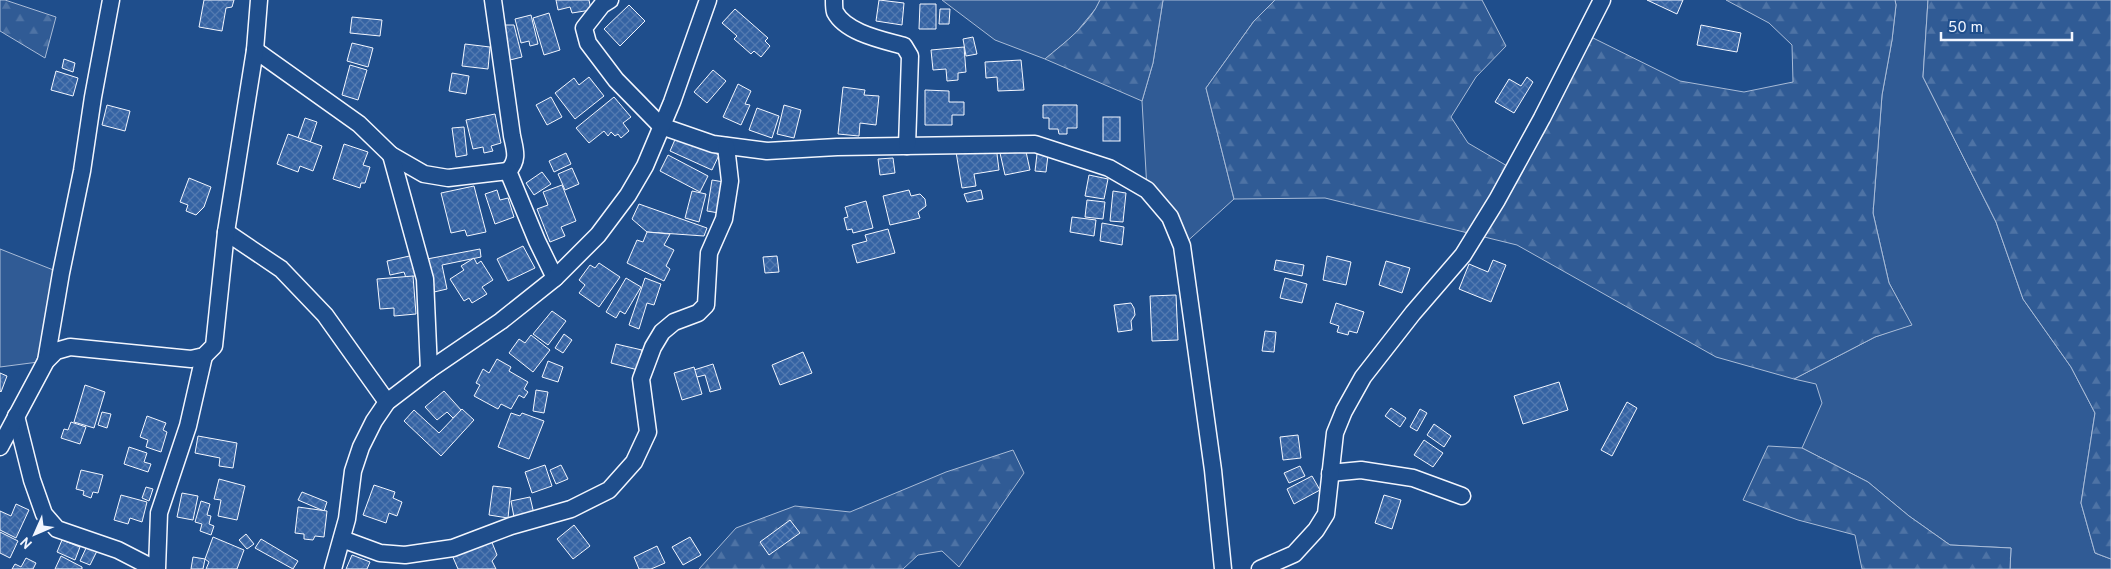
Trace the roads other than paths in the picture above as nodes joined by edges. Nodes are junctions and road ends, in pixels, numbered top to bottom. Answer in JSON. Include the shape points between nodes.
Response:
{"nodes":[{"id":1,"x":111,"y":0,"type":"edge"},
{"id":2,"x":259,"y":0,"type":"edge"},
{"id":3,"x":610,"y":0,"type":"edge"},
{"id":4,"x":834,"y":0,"type":"edge"},
{"id":5,"x":1602,"y":0,"type":"edge"},
{"id":6,"x":704,"y":1,"type":"edge"},
{"id":7,"x":490,"y":2,"type":"edge"},
{"id":8,"x":255,"y":50,"type":"junction"},
{"id":9,"x":661,"y":126,"type":"junction"},
{"id":10,"x":726,"y":146,"type":"junction"},
{"id":11,"x":907,"y":146,"type":"junction"},
{"id":12,"x":392,"y":155,"type":"junction"},
{"id":13,"x":508,"y":171,"type":"junction"},
{"id":14,"x":226,"y":232,"type":"junction"},
{"id":15,"x":555,"y":278,"type":"junction"},
{"id":16,"x":204,"y":356,"type":"junction"},
{"id":17,"x":46,"y":362,"type":"junction"},
{"id":18,"x":429,"y":370,"type":"junction"},
{"id":19,"x":387,"y":402,"type":"junction"},
{"id":20,"x":16,"y":416,"type":"junction"},
{"id":21,"x":0,"y":446,"type":"edge"},
{"id":22,"x":1330,"y":473,"type":"junction"},
{"id":23,"x":1462,"y":496,"type":"dead end"},
{"id":24,"x":342,"y":539,"type":"junction"},
{"id":25,"x":156,"y":569,"type":"edge"},
{"id":26,"x":333,"y":569,"type":"edge"},
{"id":27,"x":1223,"y":569,"type":"edge"},
{"id":28,"x":1260,"y":569,"type":"edge"}],
"edges":[{"from":1,"to":17,"type":"street"},
{"from":2,"to":8,"type":"street"},
{"from":3,"to":9,"type":"street","via":[[584,28],[588,43],[616,80]]},
{"from":4,"to":11,"type":"street","via":[[835,11],[845,23],[867,36],[904,46],[910,56]]},
{"from":5,"to":22,"type":"street","via":[[1498,200],[1463,255],[1363,377],[1335,433]]},
{"from":6,"to":9,"type":"street","via":[[672,102]]},
{"from":7,"to":13,"type":"street","via":[[516,156]]},
{"from":8,"to":12,"type":"street","via":[[359,124]]},
{"from":8,"to":14,"type":"street"},
{"from":9,"to":10,"type":"street"},
{"from":9,"to":15,"type":"street","via":[[645,166],[628,195],[598,235]]},
{"from":10,"to":11,"type":"street","via":[[768,151]]},
{"from":10,"to":24,"type":"street","via":[[730,181],[724,219],[709,253],[706,305],[698,313],[674,322],[652,347],[642,379],[648,432],[634,462],[609,490],[571,509],[511,526],[454,548],[405,554],[380,553]]},
{"from":11,"to":27,"type":"street","via":[[1035,144],[1109,168],[1147,190],[1170,217],[1182,246],[1189,291]]},
{"from":12,"to":13,"type":"street","via":[[424,174],[448,178]]},
{"from":12,"to":18,"type":"street","via":[[425,279]]},
{"from":13,"to":15,"type":"street"},
{"from":14,"to":16,"type":"street","via":[[214,346]]},
{"from":14,"to":19,"type":"street","via":[[281,269],[319,309]]},
{"from":15,"to":18,"type":"street","via":[[501,321]]},
{"from":16,"to":17,"type":"street","via":[[191,359],[70,347],[56,351]]},
{"from":16,"to":25,"type":"street","via":[[188,426],[159,513]]},
{"from":17,"to":20,"type":"street"},
{"from":18,"to":19,"type":"street"},
{"from":19,"to":24,"type":"street","via":[[370,429],[353,471]]},
{"from":20,"to":21,"type":"street"},
{"from":20,"to":25,"type":"street","via":[[44,514],[57,529],[118,550]]},
{"from":22,"to":23,"type":"street","via":[[1362,470],[1414,478]]},
{"from":22,"to":28,"type":"street","via":[[1326,514],[1316,530],[1294,554]]},
{"from":24,"to":26,"type":"street"}]}
